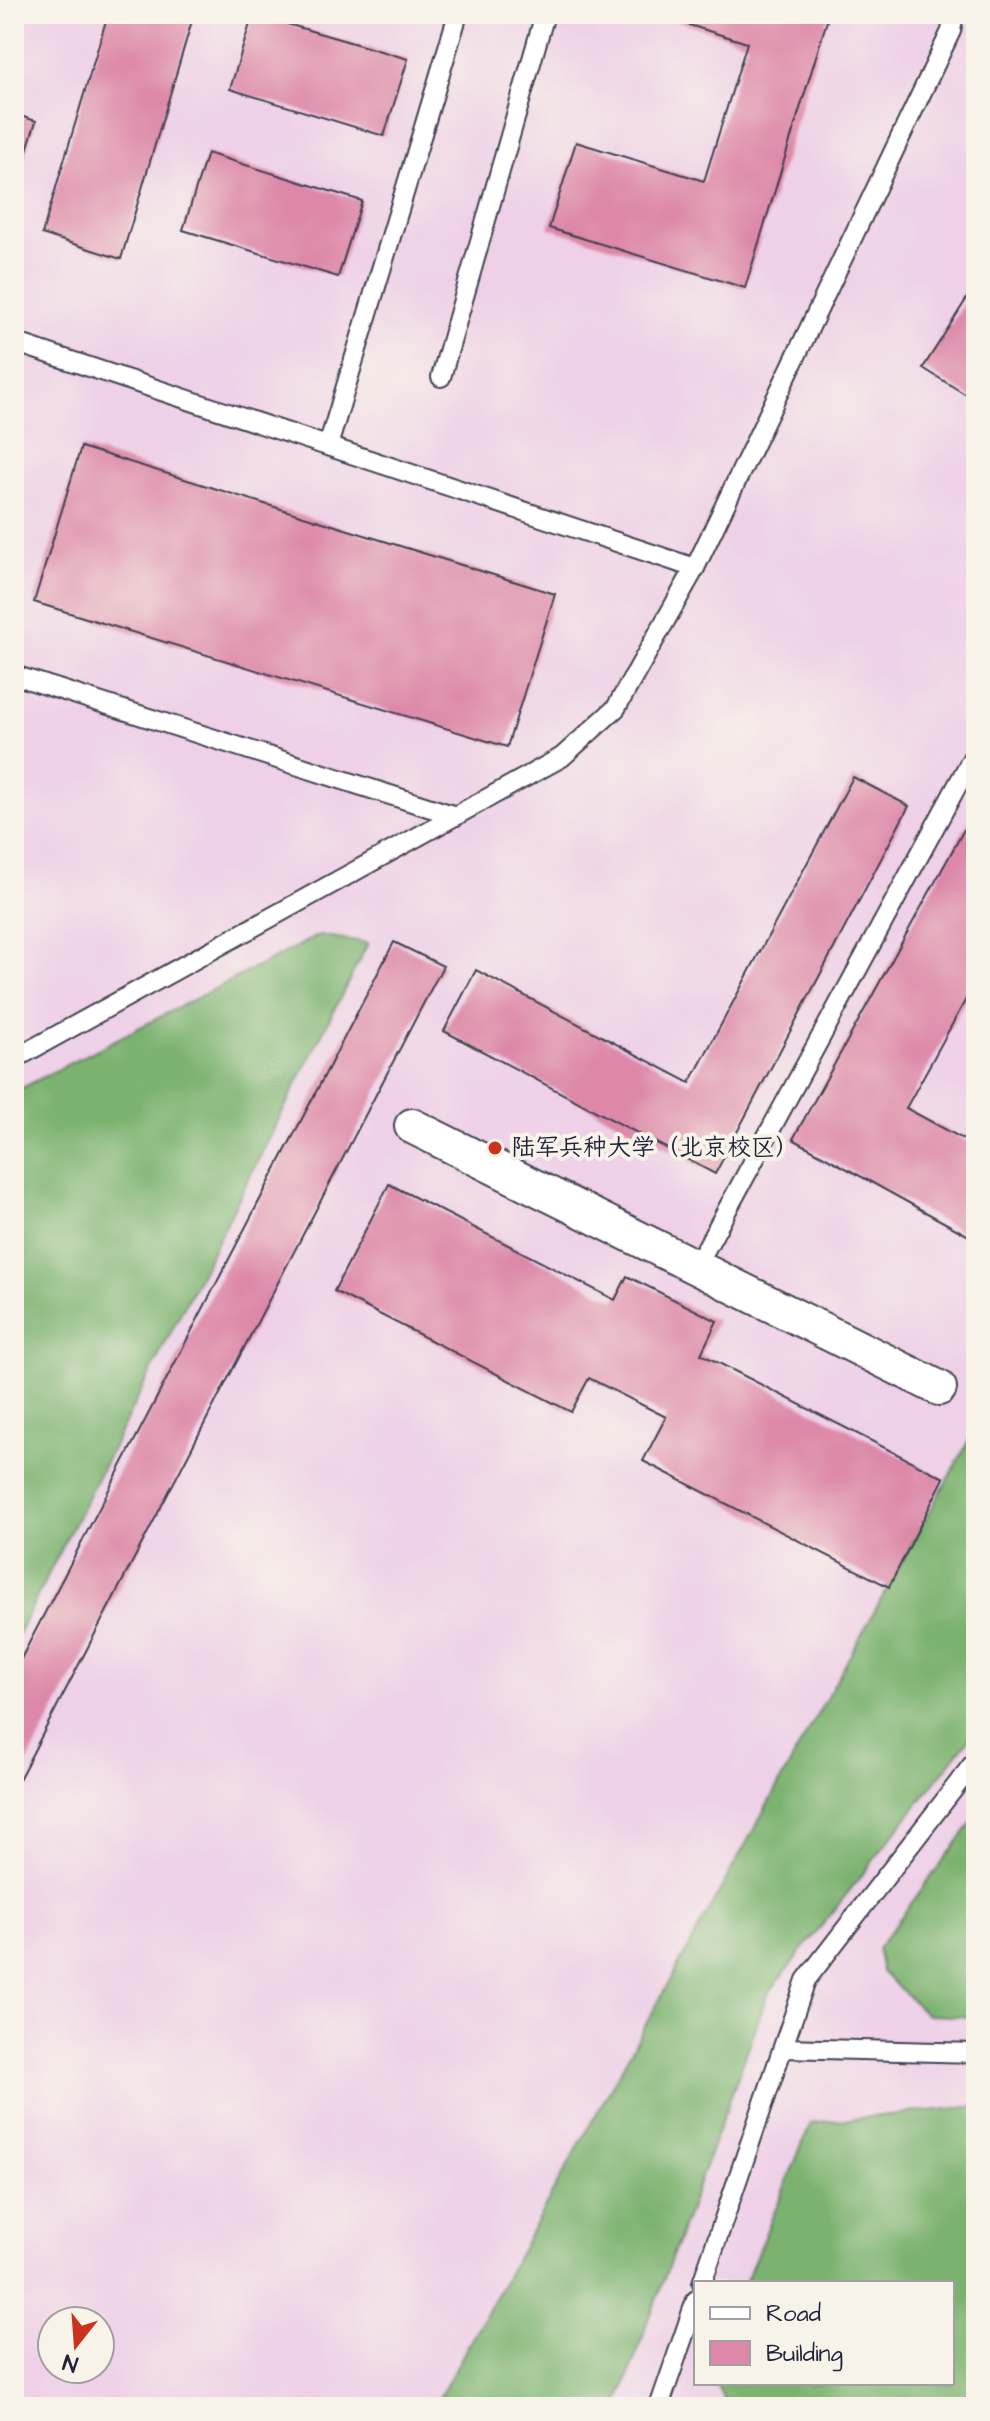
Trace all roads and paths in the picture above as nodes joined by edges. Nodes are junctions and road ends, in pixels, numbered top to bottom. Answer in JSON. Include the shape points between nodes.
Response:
{"nodes":[{"id":1,"x":458,"y":14,"type":"edge"},
{"id":2,"x":545,"y":14,"type":"edge"},
{"id":3,"x":954,"y":14,"type":"edge"},
{"id":4,"x":14,"y":342,"type":"edge"},
{"id":5,"x":441,"y":377,"type":"dead end"},
{"id":6,"x":328,"y":446,"type":"junction"},
{"id":7,"x":695,"y":568,"type":"junction"},
{"id":8,"x":14,"y":675,"type":"edge"},
{"id":9,"x":976,"y":751,"type":"edge"},
{"id":10,"x":456,"y":816,"type":"junction"},
{"id":11,"x":14,"y":1059,"type":"edge"},
{"id":12,"x":412,"y":1126,"type":"dead end"},
{"id":13,"x":696,"y":1267,"type":"junction"},
{"id":14,"x":939,"y":1388,"type":"dead end"},
{"id":15,"x":976,"y":1760,"type":"edge"},
{"id":16,"x":783,"y":2048,"type":"junction"},
{"id":17,"x":976,"y":2053,"type":"edge"},
{"id":18,"x":703,"y":2281,"type":"edge"},
{"id":19,"x":694,"y":2306,"type":"edge"},
{"id":20,"x":659,"y":2407,"type":"edge"}],
"edges":[{"from":1,"to":6,"type":"lane"},
{"from":2,"to":5,"type":"lane"},
{"from":3,"to":7,"type":"lane","via":[[951,31]]},
{"from":4,"to":6,"type":"lane"},
{"from":6,"to":7,"type":"lane"},
{"from":7,"to":10,"type":"lane","via":[[616,708],[562,757]]},
{"from":8,"to":10,"type":"lane"},
{"from":9,"to":13,"type":"lane"},
{"from":10,"to":11,"type":"lane"},
{"from":12,"to":13,"type":"street"},
{"from":13,"to":14,"type":"street"},
{"from":15,"to":16,"type":"lane","via":[[806,1980]]},
{"from":16,"to":17,"type":"lane"},
{"from":16,"to":18,"type":"lane"},
{"from":19,"to":20,"type":"lane"}]}
